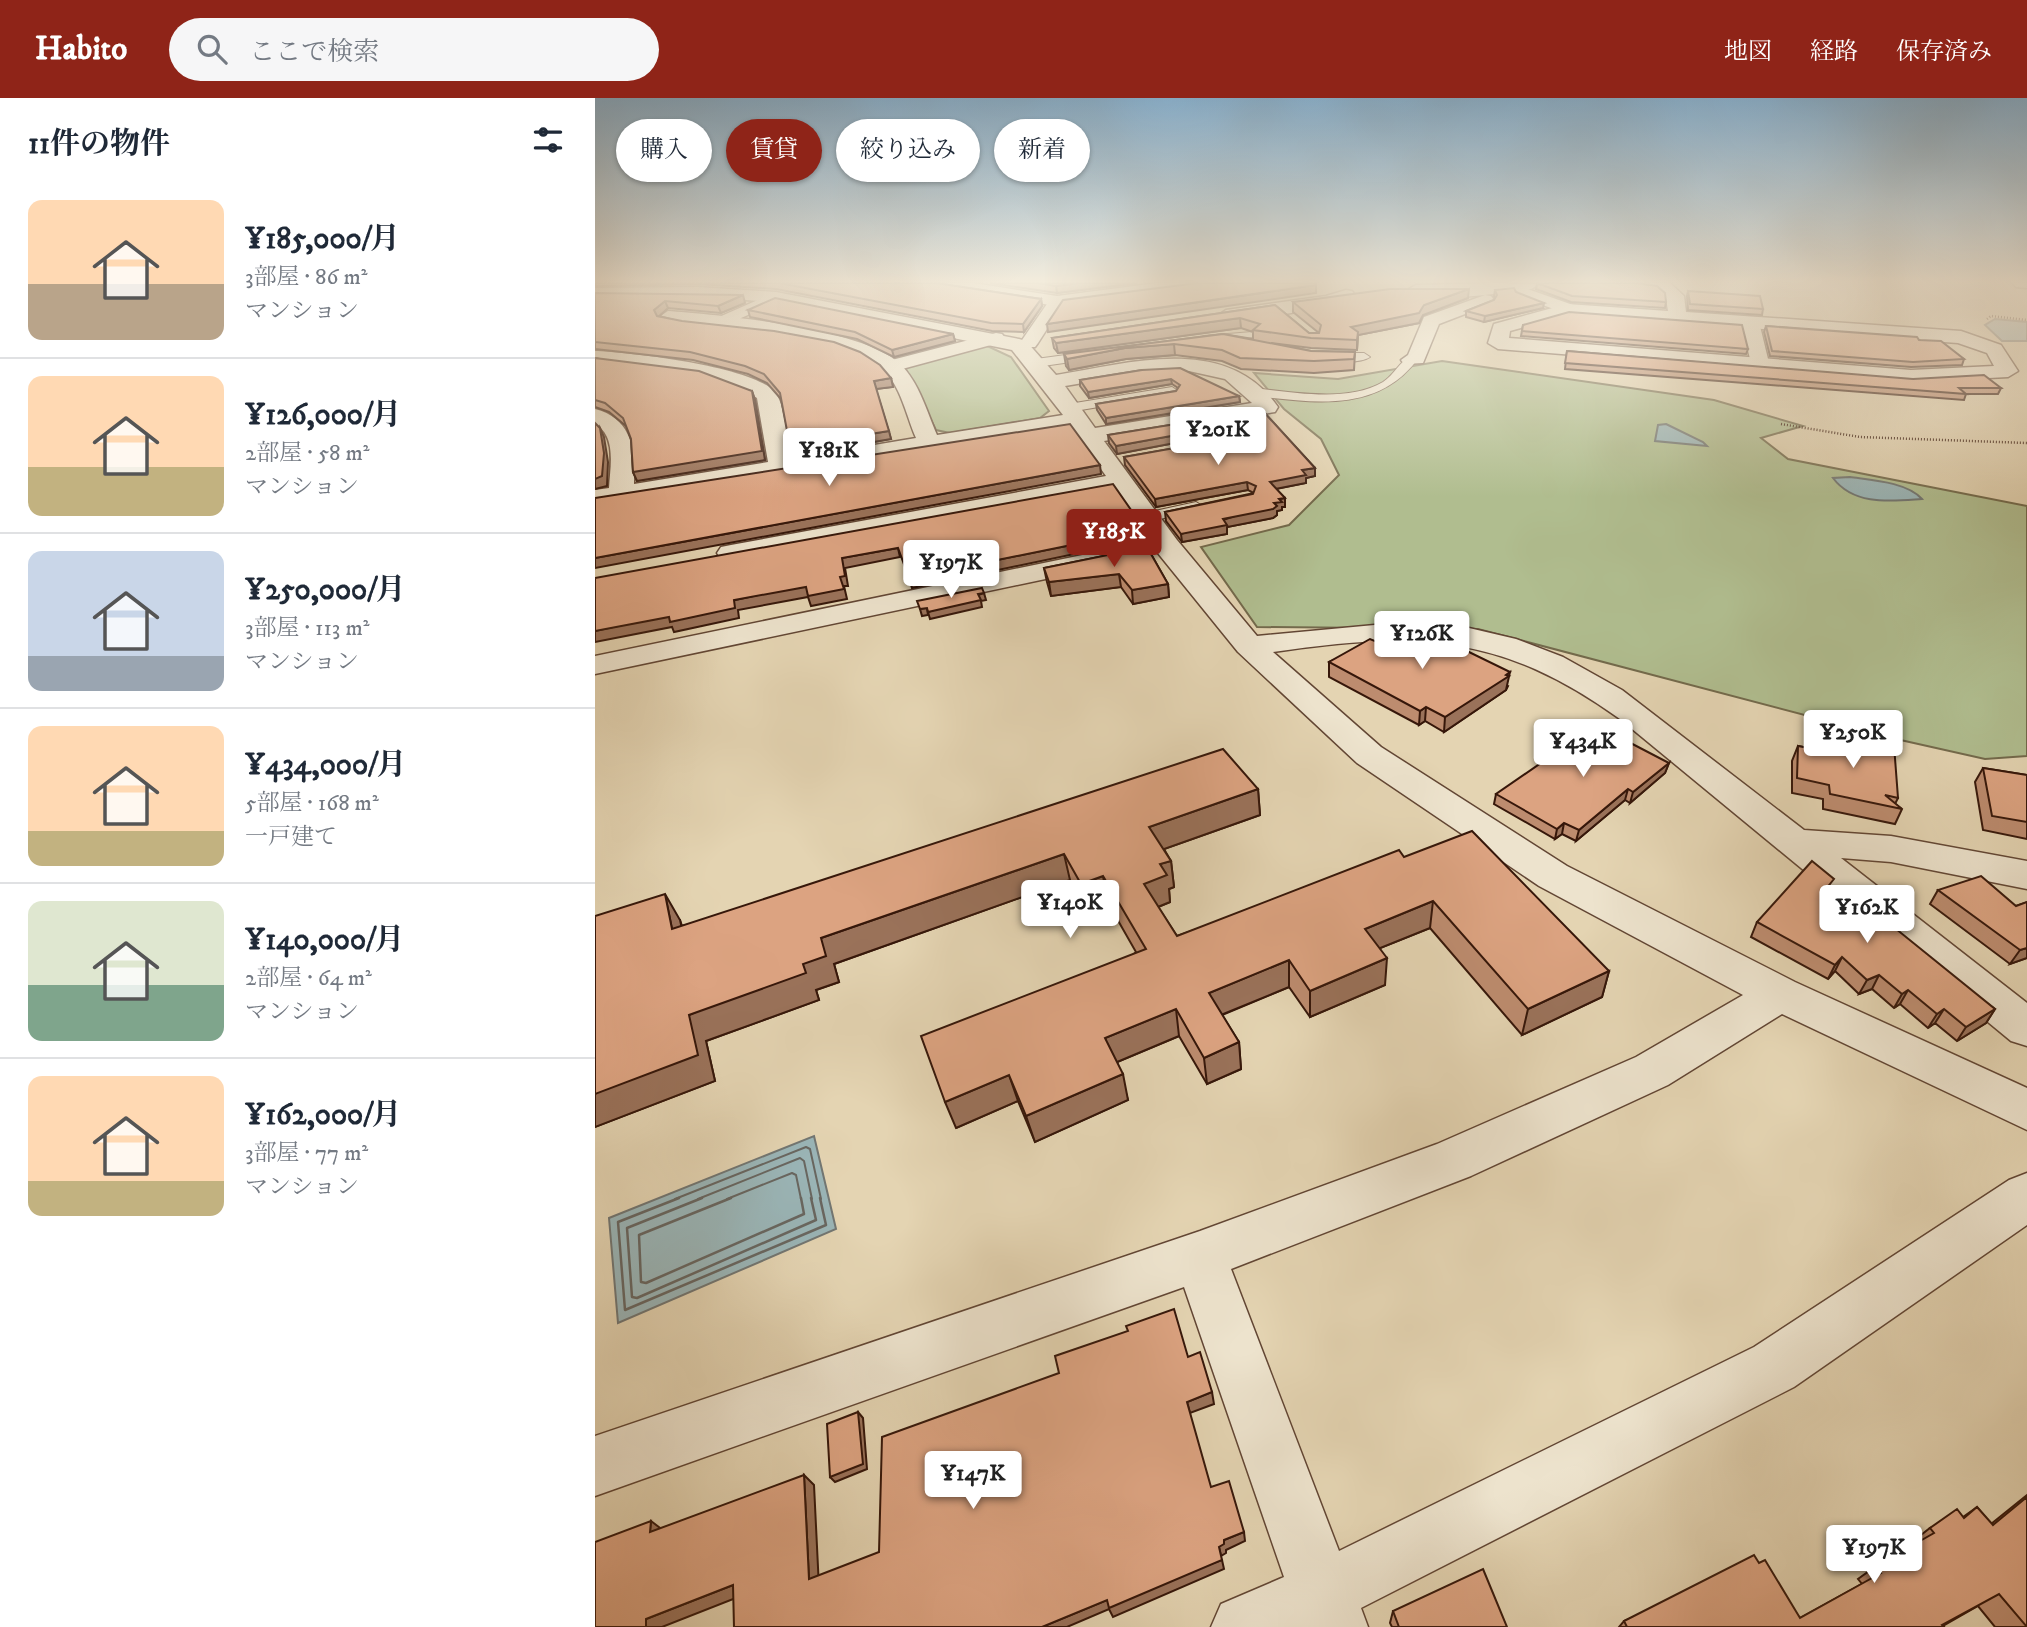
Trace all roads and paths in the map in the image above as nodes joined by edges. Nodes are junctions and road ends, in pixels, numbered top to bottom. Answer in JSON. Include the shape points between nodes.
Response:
{"nodes":[{"id":1,"x":651,"y":354,"type":"edge"},
{"id":2,"x":873,"y":354,"type":"edge"},
{"id":3,"x":1022,"y":354,"type":"edge"},
{"id":4,"x":1026,"y":354,"type":"edge"},
{"id":5,"x":1030,"y":354,"type":"edge"},
{"id":6,"x":1418,"y":354,"type":"edge"},
{"id":7,"x":1647,"y":354,"type":"edge"},
{"id":8,"x":1758,"y":354,"type":"edge"},
{"id":9,"x":1997,"y":354,"type":"edge"},
{"id":10,"x":1311,"y":355,"type":"edge"},
{"id":11,"x":1364,"y":356,"type":"dead end"},
{"id":12,"x":595,"y":357,"type":"edge"},
{"id":13,"x":641,"y":359,"type":"junction"},
{"id":14,"x":1411,"y":360,"type":"joint"},
{"id":15,"x":1760,"y":363,"type":"junction"},
{"id":16,"x":891,"y":366,"type":"junction"},
{"id":17,"x":607,"y":375,"type":"edge"},
{"id":18,"x":1172,"y":391,"type":"edge"},
{"id":19,"x":1253,"y":392,"type":"junction"},
{"id":20,"x":595,"y":416,"type":"edge"},
{"id":21,"x":1781,"y":424,"type":"dead end"},
{"id":22,"x":622,"y":438,"type":"junction"},
{"id":23,"x":595,"y":442,"type":"edge"},
{"id":24,"x":929,"y":442,"type":"junction"},
{"id":25,"x":2027,"y":443,"type":"edge"},
{"id":26,"x":1098,"y":444,"type":"junction"},
{"id":27,"x":781,"y":467,"type":"junction"},
{"id":28,"x":621,"y":493,"type":"junction"},
{"id":29,"x":595,"y":498,"type":"edge"},
{"id":30,"x":1212,"y":504,"type":"edge"},
{"id":31,"x":1146,"y":517,"type":"junction"},
{"id":32,"x":1144,"y":550,"type":"junction"},
{"id":33,"x":703,"y":559,"type":"edge"},
{"id":34,"x":1249,"y":646,"type":"junction"},
{"id":35,"x":595,"y":665,"type":"edge"},
{"id":36,"x":1797,"y":842,"type":"junction"},
{"id":37,"x":2027,"y":875,"type":"edge"},
{"id":38,"x":1780,"y":993,"type":"junction"},
{"id":39,"x":2027,"y":1028,"type":"edge"},
{"id":40,"x":2027,"y":1110,"type":"edge"},
{"id":41,"x":2027,"y":1196,"type":"edge"},
{"id":42,"x":1200,"y":1256,"type":"junction"},
{"id":43,"x":595,"y":1466,"type":"edge"},
{"id":44,"x":1329,"y":1610,"type":"edge"},
{"id":45,"x":1244,"y":1627,"type":"edge"}],
"edges":[{"from":1,"to":13,"type":"street"},
{"from":2,"to":16,"type":"street"},
{"from":3,"to":16,"type":"street"},
{"from":4,"to":26,"type":"street"},
{"from":5,"to":19,"type":"street","via":[[1213,369],[1231,374]]},
{"from":6,"to":14,"type":"street"},
{"from":7,"to":15,"type":"street"},
{"from":8,"to":15,"type":"street"},
{"from":9,"to":15,"type":"street","via":[[2008,371],[1911,376]]},
{"from":10,"to":11,"type":"lane"},
{"from":12,"to":13,"type":"street"},
{"from":13,"to":17,"type":"street"},
{"from":13,"to":27,"type":"street","via":[[750,383],[767,396]]},
{"from":14,"to":19,"type":"lane","via":[[1389,383],[1365,392],[1297,397]]},
{"from":16,"to":24,"type":"street"},
{"from":18,"to":26,"type":"lane"},
{"from":19,"to":26,"type":"street","via":[[1267,407]]},
{"from":20,"to":22,"type":"street","via":[[616,427]]},
{"from":21,"to":25,"type":"path","via":[[1860,437]]},
{"from":22,"to":23,"type":"street"},
{"from":22,"to":28,"type":"street"},
{"from":24,"to":26,"type":"street"},
{"from":24,"to":27,"type":"street"},
{"from":26,"to":31,"type":"street"},
{"from":26,"to":33,"type":"street"},
{"from":27,"to":28,"type":"street"},
{"from":28,"to":29,"type":"street"},
{"from":30,"to":31,"type":"lane"},
{"from":31,"to":32,"type":"street"},
{"from":32,"to":34,"type":"street"},
{"from":32,"to":35,"type":"street"},
{"from":34,"to":36,"type":"street","via":[[1315,636],[1415,632],[1500,645],[1539,657],[1588,681],[1632,712]]},
{"from":34,"to":38,"type":"street","via":[[1369,755],[1541,868]]},
{"from":36,"to":37,"type":"street","via":[[1891,849]]},
{"from":36,"to":39,"type":"street"},
{"from":38,"to":40,"type":"street"},
{"from":38,"to":42,"type":"street","via":[[1652,1071],[1454,1160]]},
{"from":41,"to":44,"type":"street","via":[[1774,1367]]},
{"from":42,"to":43,"type":"street"},
{"from":42,"to":44,"type":"street"},
{"from":44,"to":45,"type":"street"}]}
